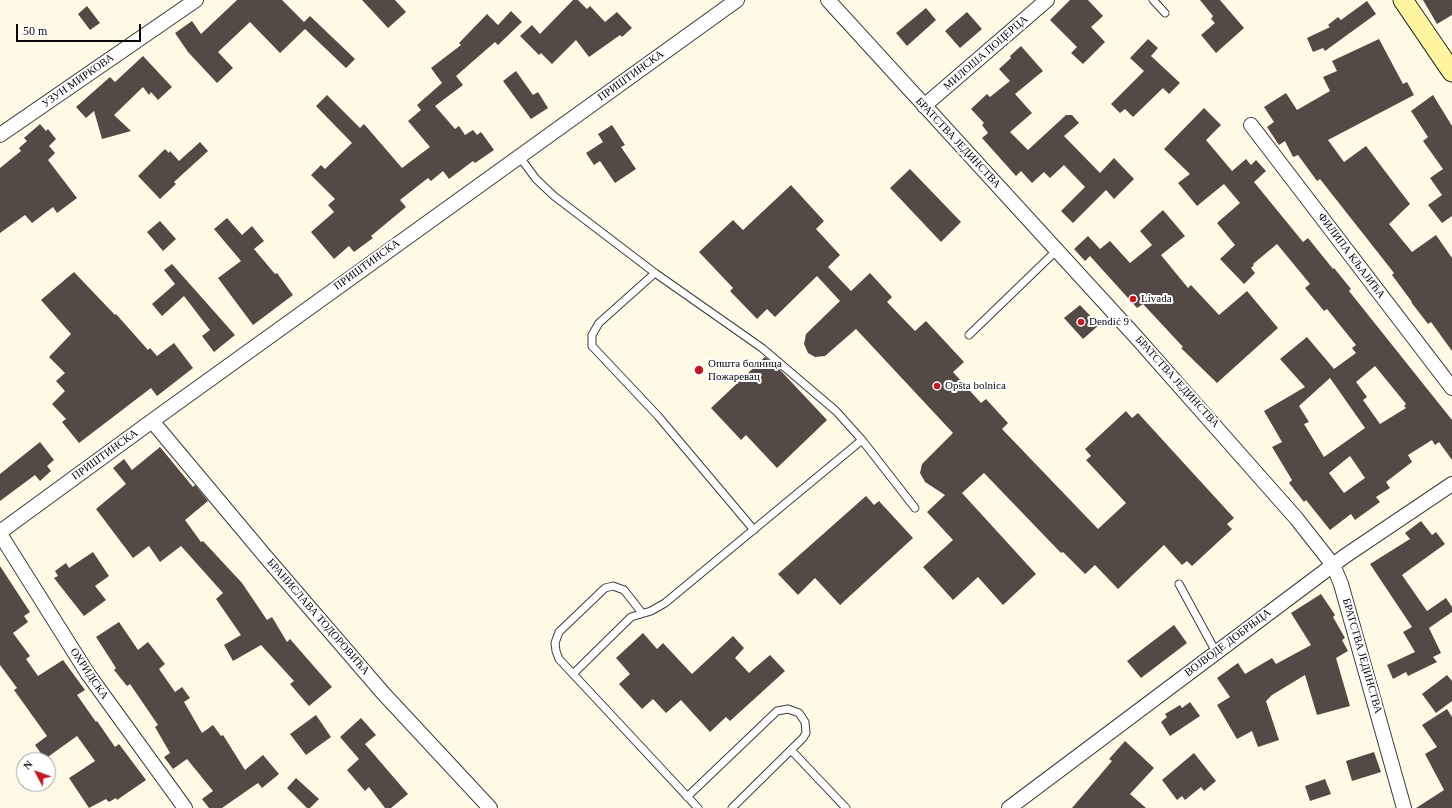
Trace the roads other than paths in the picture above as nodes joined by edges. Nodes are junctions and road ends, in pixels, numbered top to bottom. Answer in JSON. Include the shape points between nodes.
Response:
{"nodes":[{"id":1,"x":196,"y":0,"type":"edge"},
{"id":2,"x":737,"y":0,"type":"edge"},
{"id":3,"x":828,"y":0,"type":"edge"},
{"id":4,"x":1047,"y":0,"type":"edge"},
{"id":5,"x":1153,"y":0,"type":"edge"},
{"id":6,"x":1403,"y":0,"type":"edge"},
{"id":7,"x":1165,"y":13,"type":"dead end"},
{"id":8,"x":1452,"y":72,"type":"edge"},
{"id":9,"x":924,"y":106,"type":"junction"},
{"id":10,"x":1251,"y":125,"type":"dead end"},
{"id":11,"x":0,"y":135,"type":"edge"},
{"id":12,"x":519,"y":156,"type":"junction"},
{"id":13,"x":1057,"y":250,"type":"junction"},
{"id":14,"x":655,"y":273,"type":"junction"},
{"id":15,"x":969,"y":335,"type":"dead end"},
{"id":16,"x":1452,"y":388,"type":"edge"},
{"id":17,"x":152,"y":421,"type":"junction"},
{"id":18,"x":862,"y":440,"type":"junction"},
{"id":19,"x":1451,"y":488,"type":"edge"},
{"id":20,"x":915,"y":508,"type":"dead end"},
{"id":21,"x":754,"y":530,"type":"junction"},
{"id":22,"x":0,"y":533,"type":"edge"},
{"id":23,"x":1333,"y":565,"type":"junction"},
{"id":24,"x":1179,"y":584,"type":"dead end"},
{"id":25,"x":642,"y":612,"type":"junction"},
{"id":26,"x":1216,"y":652,"type":"junction"},
{"id":27,"x":573,"y":674,"type":"junction"},
{"id":28,"x":791,"y":750,"type":"junction"},
{"id":29,"x":687,"y":796,"type":"junction"},
{"id":30,"x":185,"y":808,"type":"edge"},
{"id":31,"x":490,"y":808,"type":"edge"},
{"id":32,"x":698,"y":808,"type":"edge"},
{"id":33,"x":732,"y":808,"type":"edge"},
{"id":34,"x":846,"y":808,"type":"edge"},
{"id":35,"x":1009,"y":808,"type":"edge"},
{"id":36,"x":1404,"y":808,"type":"edge"}],
"edges":[{"from":1,"to":11,"type":"street","name":"УЗУН МИРКОВА"},
{"from":2,"to":12,"type":"street","name":"ПРИШТИНСКА"},
{"from":3,"to":9,"type":"street","name":"БРАТСТВА ЈЕДИНСТВА"},
{"from":4,"to":9,"type":"street","name":"МИЛОША ПОЦЕРЦА"},
{"from":5,"to":7,"type":"lane"},
{"from":6,"to":8,"type":"main road"},
{"from":9,"to":13,"type":"street","name":"БРАТСТВА ЈЕДИНСТВА"},
{"from":10,"to":16,"type":"street","name":"ФИЛИПА КЉАЈИЋА"},
{"from":12,"to":14,"type":"lane","via":[[536,179],[554,196]]},
{"from":12,"to":17,"type":"street","name":"ПРИШТИНСКА"},
{"from":13,"to":15,"type":"lane"},
{"from":13,"to":23,"type":"street","name":"БРАТСТВА ЈЕДИНСТВА","via":[[1251,465]]},
{"from":14,"to":18,"type":"lane","via":[[762,348],[836,411]]},
{"from":14,"to":21,"type":"lane","via":[[599,323],[592,335],[592,346],[658,416]]},
{"from":17,"to":22,"type":"street","name":"ПРИШТИНСКА"},
{"from":17,"to":31,"type":"street","name":"БРАНИСЛАВА ТОДОРОВИЋА","via":[[378,687]]},
{"from":18,"to":20,"type":"lane"},
{"from":18,"to":21,"type":"lane"},
{"from":19,"to":23,"type":"street","name":"ВОЈВОДЕ ДОБРЊЦА"},
{"from":21,"to":25,"type":"lane","via":[[665,603],[651,611]]},
{"from":22,"to":30,"type":"street","name":"ОХРИДСКА","via":[[88,674]]},
{"from":23,"to":26,"type":"street","name":"ВОЈВОДЕ ДОБРЊЦА"},
{"from":23,"to":36,"type":"street","name":"БРАТСТВА ЈЕДИНСТВА","via":[[1341,584]]},
{"from":24,"to":26,"type":"lane"},
{"from":25,"to":27,"type":"lane","via":[[632,617]]},
{"from":25,"to":27,"type":"lane","via":[[624,590],[614,586],[605,588],[562,627],[556,638],[559,659]]},
{"from":26,"to":35,"type":"street","name":"ВОЈВОДЕ ДОБРЊЦА"},
{"from":27,"to":29,"type":"lane"},
{"from":28,"to":29,"type":"lane","via":[[804,738],[805,722],[794,710],[782,709]]},
{"from":28,"to":33,"type":"lane"},
{"from":28,"to":34,"type":"lane"},
{"from":29,"to":32,"type":"lane"}]}
